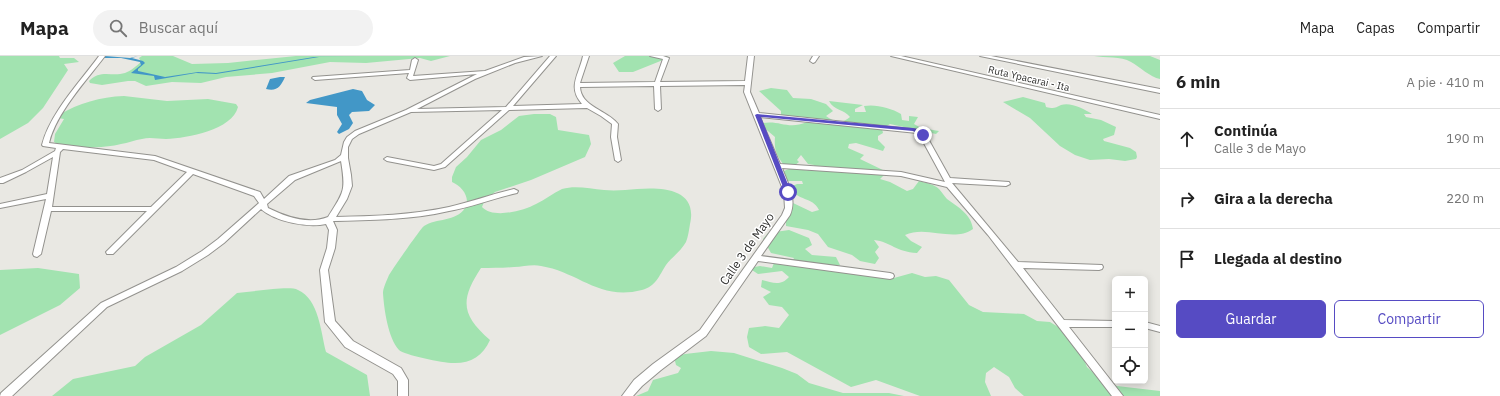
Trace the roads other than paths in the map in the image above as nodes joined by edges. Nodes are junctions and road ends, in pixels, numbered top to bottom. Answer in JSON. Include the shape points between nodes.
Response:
{"nodes":[{"id":1,"x":539,"y":56,"type":"edge"},
{"id":2,"x":553,"y":56,"type":"edge"},
{"id":3,"x":586,"y":56,"type":"edge"},
{"id":4,"x":653,"y":56,"type":"edge"},
{"id":5,"x":751,"y":56,"type":"edge"},
{"id":6,"x":894,"y":56,"type":"edge"},
{"id":7,"x":983,"y":56,"type":"edge"},
{"id":8,"x":101,"y":57,"type":"edge"},
{"id":9,"x":909,"y":58,"type":"edge"},
{"id":10,"x":415,"y":60,"type":"dead end"},
{"id":11,"x":412,"y":71,"type":"junction"},
{"id":12,"x":486,"y":72,"type":"junction"},
{"id":13,"x":315,"y":78,"type":"dead end"},
{"id":14,"x":747,"y":83,"type":"junction"},
{"id":15,"x":657,"y":84,"type":"junction"},
{"id":16,"x":577,"y":85,"type":"junction"},
{"id":17,"x":1160,"y":91,"type":"edge"},
{"id":18,"x":587,"y":106,"type":"junction"},
{"id":19,"x":508,"y":108,"type":"junction"},
{"id":20,"x":658,"y":109,"type":"dead end"},
{"id":21,"x":410,"y":111,"type":"junction"},
{"id":22,"x":757,"y":115,"type":"junction"},
{"id":23,"x":1160,"y":117,"type":"edge"},
{"id":24,"x":59,"y":150,"type":"junction"},
{"id":25,"x":343,"y":156,"type":"junction"},
{"id":26,"x":387,"y":159,"type":"dead end"},
{"id":27,"x":618,"y":160,"type":"dead end"},
{"id":28,"x":777,"y":166,"type":"junction"},
{"id":29,"x":191,"y":172,"type":"junction"},
{"id":30,"x":0,"y":181,"type":"edge"},
{"id":31,"x":949,"y":182,"type":"junction"},
{"id":32,"x":1006,"y":184,"type":"dead end"},
{"id":33,"x":514,"y":191,"type":"dead end"},
{"id":34,"x":50,"y":196,"type":"junction"},
{"id":35,"x":261,"y":204,"type":"junction"},
{"id":36,"x":0,"y":206,"type":"edge"},
{"id":37,"x":48,"y":209,"type":"junction"},
{"id":38,"x":154,"y":209,"type":"junction"},
{"id":39,"x":330,"y":219,"type":"junction"},
{"id":40,"x":110,"y":252,"type":"dead end"},
{"id":41,"x":37,"y":254,"type":"dead end"},
{"id":42,"x":755,"y":258,"type":"junction"},
{"id":43,"x":1016,"y":265,"type":"junction"},
{"id":44,"x":1099,"y":267,"type":"dead end"},
{"id":45,"x":890,"y":276,"type":"dead end"},
{"id":46,"x":1061,"y":323,"type":"junction"},
{"id":47,"x":1112,"y":324,"type":"edge"},
{"id":48,"x":1148,"y":326,"type":"edge"},
{"id":49,"x":1160,"y":329,"type":"edge"},
{"id":50,"x":5,"y":396,"type":"edge"},
{"id":51,"x":403,"y":396,"type":"edge"},
{"id":52,"x":627,"y":396,"type":"edge"},
{"id":53,"x":1118,"y":396,"type":"edge"}],
"edges":[{"from":1,"to":12,"type":"street","via":[[525,58]]},
{"from":2,"to":19,"type":"street"},
{"from":3,"to":16,"type":"street"},
{"from":4,"to":15,"type":"street","via":[[666,58]]},
{"from":5,"to":14,"type":"street","name":"Calle 3 de Mayo"},
{"from":6,"to":9,"type":"street","name":"Ruta Ypacarai - Ita"},
{"from":7,"to":17,"type":"street"},
{"from":8,"to":24,"type":"street","via":[[51,128],[45,145]]},
{"from":9,"to":23,"type":"street","name":"Ruta Ypacarai - Ita"},
{"from":10,"to":11,"type":"street"},
{"from":11,"to":12,"type":"street","via":[[410,78]]},
{"from":11,"to":13,"type":"street"},
{"from":12,"to":21,"type":"street"},
{"from":14,"to":15,"type":"street"},
{"from":14,"to":22,"type":"street","name":"Calle 3 de Mayo","via":[[747,92]]},
{"from":15,"to":16,"type":"street"},
{"from":15,"to":20,"type":"street"},
{"from":16,"to":18,"type":"street","via":[[580,98]]},
{"from":18,"to":19,"type":"street"},
{"from":18,"to":27,"type":"street","via":[[610,118],[615,124],[614,137]]},
{"from":19,"to":21,"type":"street"},
{"from":19,"to":26,"type":"street","via":[[443,166],[434,168]]},
{"from":21,"to":25,"type":"street","via":[[351,136]]},
{"from":22,"to":28,"type":"street","name":"Calle 3 de Mayo"},
{"from":22,"to":31,"type":"street","via":[[919,131]]},
{"from":24,"to":29,"type":"street","via":[[146,157]]},
{"from":24,"to":30,"type":"street","via":[[24,171]]},
{"from":24,"to":34,"type":"street"},
{"from":25,"to":35,"type":"street","via":[[331,164],[292,178]]},
{"from":25,"to":39,"type":"street","via":[[348,186]]},
{"from":28,"to":31,"type":"street","via":[[881,172]]},
{"from":28,"to":42,"type":"street","name":"Calle 3 de Mayo","via":[[788,192],[789,208]]},
{"from":29,"to":35,"type":"street","via":[[257,194]]},
{"from":29,"to":38,"type":"street"},
{"from":31,"to":32,"type":"street"},
{"from":31,"to":43,"type":"street"},
{"from":33,"to":39,"type":"street","via":[[429,213]]},
{"from":34,"to":36,"type":"street"},
{"from":34,"to":37,"type":"street"},
{"from":35,"to":39,"type":"street","via":[[270,212],[286,218],[316,223]]},
{"from":35,"to":50,"type":"street","via":[[222,241],[205,253],[104,305]]},
{"from":37,"to":38,"type":"street"},
{"from":37,"to":41,"type":"street"},
{"from":38,"to":40,"type":"street"},
{"from":39,"to":51,"type":"street","via":[[333,230],[331,248],[324,270],[330,322],[349,344],[397,371],[403,380]]},
{"from":42,"to":45,"type":"street"},
{"from":42,"to":52,"type":"street","name":"Calle 3 de Mayo","via":[[703,333],[638,383]]},
{"from":43,"to":44,"type":"street"},
{"from":43,"to":46,"type":"street"},
{"from":46,"to":47,"type":"street"},
{"from":46,"to":53,"type":"street"},
{"from":48,"to":49,"type":"street"}]}
